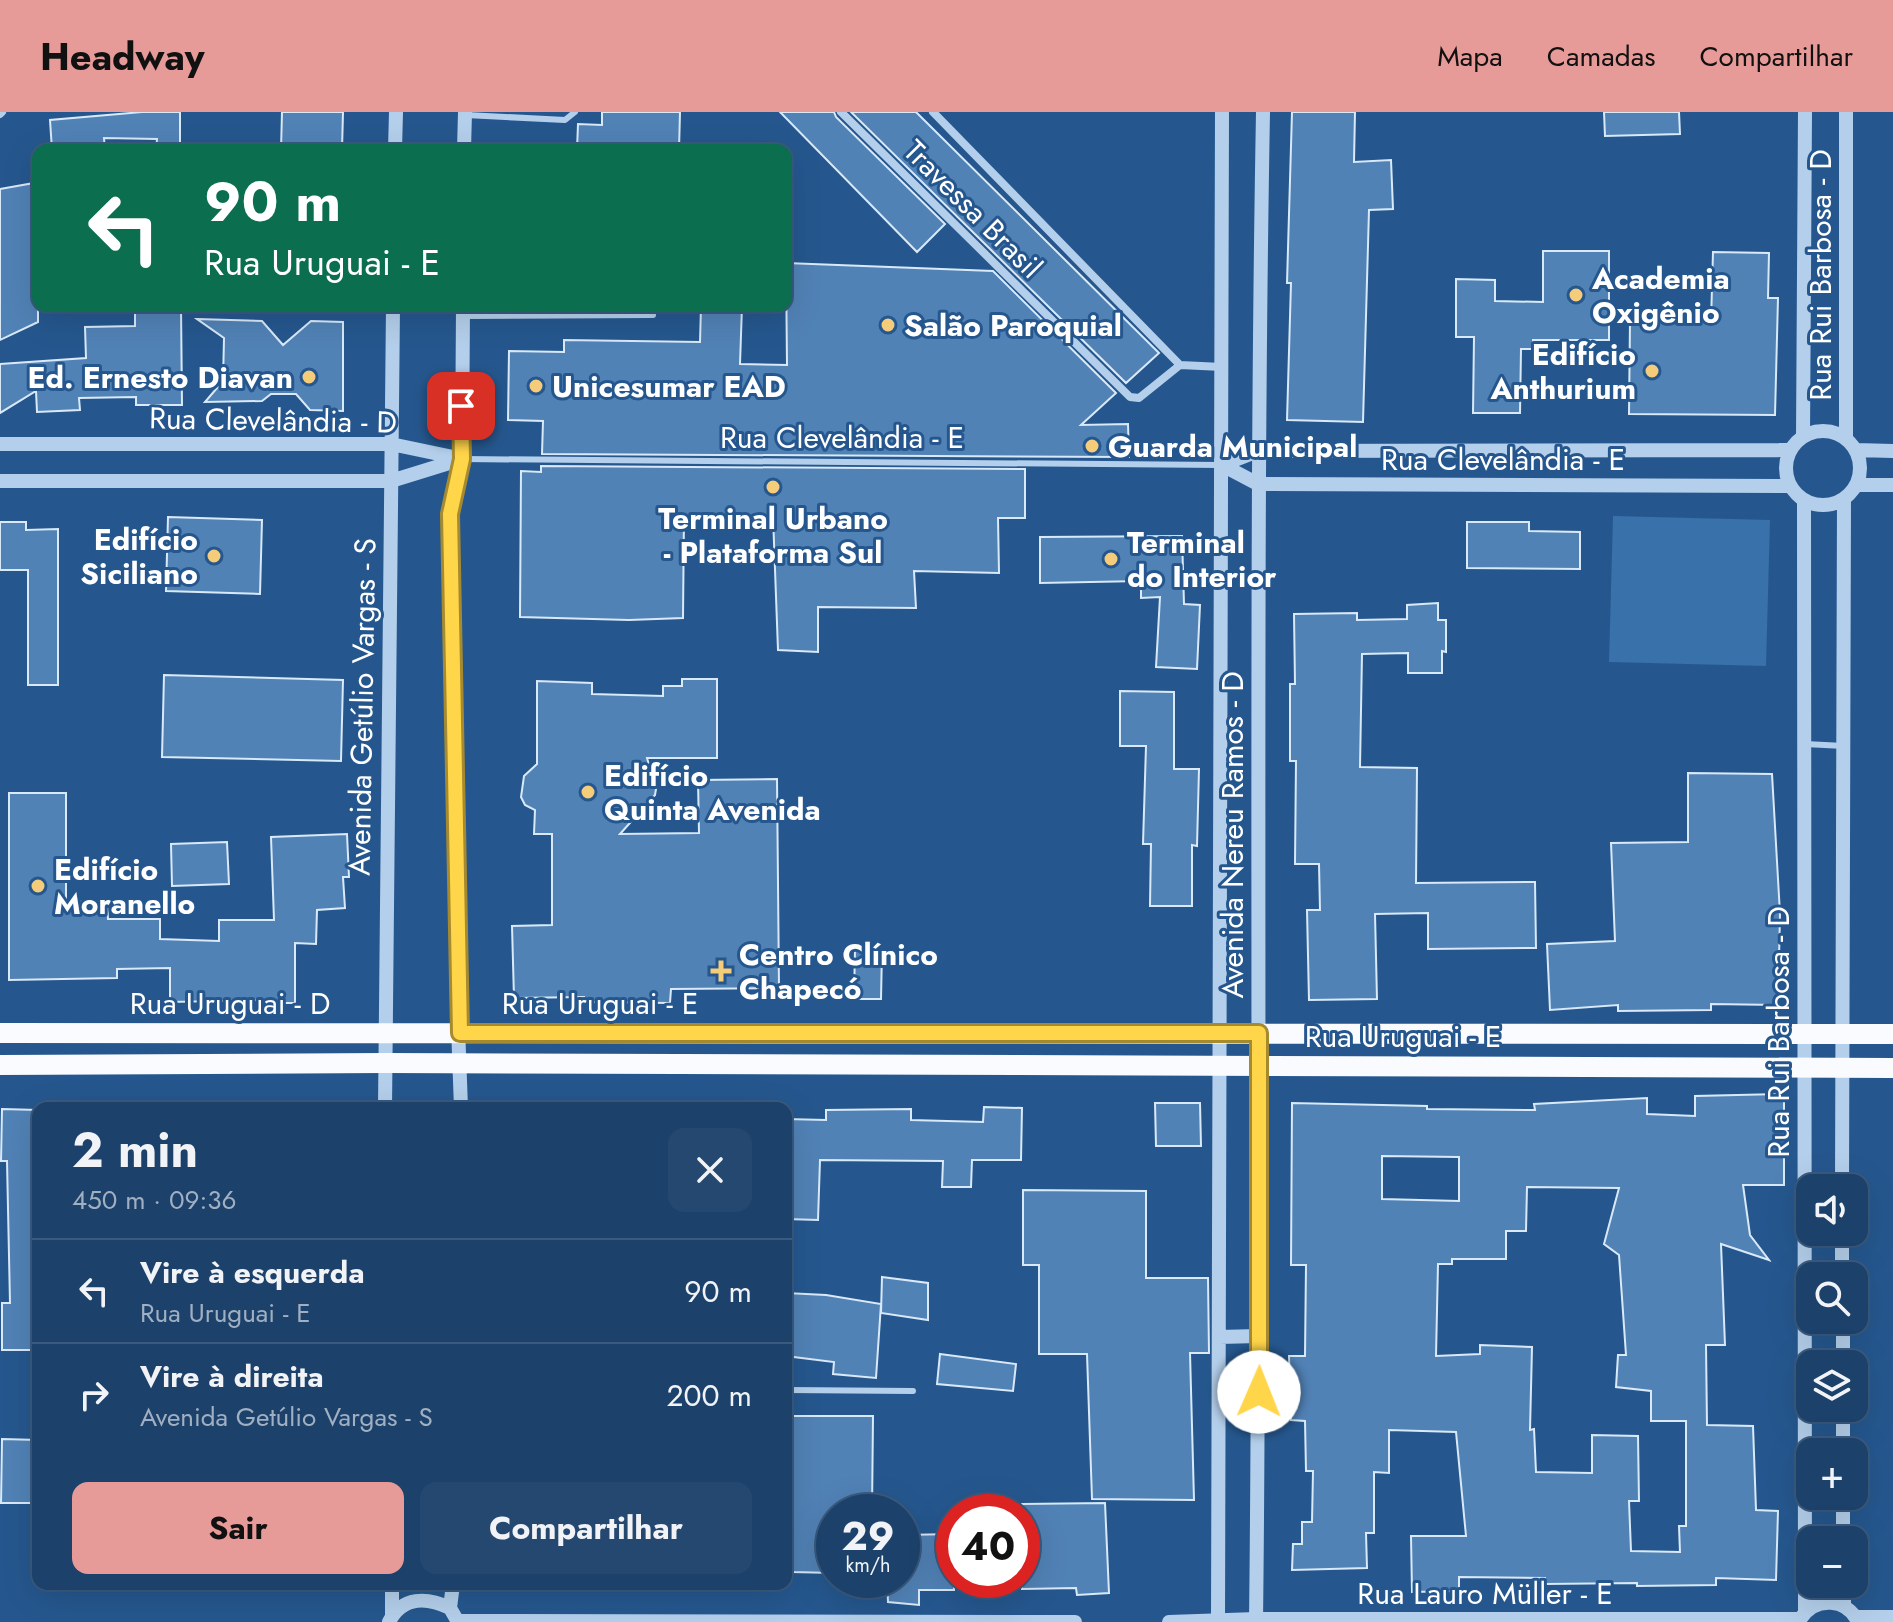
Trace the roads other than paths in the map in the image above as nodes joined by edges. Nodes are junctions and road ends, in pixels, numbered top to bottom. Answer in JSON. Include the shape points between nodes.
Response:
{"nodes":[{"id":1,"x":396,"y":112,"type":"edge"},
{"id":2,"x":575,"y":112,"type":"edge"},
{"id":3,"x":841,"y":112,"type":"edge"},
{"id":4,"x":933,"y":112,"type":"edge"},
{"id":5,"x":1222,"y":112,"type":"edge"},
{"id":6,"x":1263,"y":112,"type":"edge"},
{"id":7,"x":1805,"y":112,"type":"edge"},
{"id":8,"x":1846,"y":112,"type":"edge"},
{"id":9,"x":465,"y":113,"type":"edge"},
{"id":10,"x":395,"y":144,"type":"edge"},
{"id":11,"x":464,"y":144,"type":"edge"},
{"id":12,"x":393,"y":312,"type":"edge"},
{"id":13,"x":463,"y":312,"type":"edge"},
{"id":14,"x":510,"y":312,"type":"edge"},
{"id":15,"x":653,"y":315,"type":"dead end"},
{"id":16,"x":1180,"y":365,"type":"junction"},
{"id":17,"x":1222,"y":367,"type":"junction"},
{"id":18,"x":1803,"y":437,"type":"junction"},
{"id":19,"x":1846,"y":438,"type":"junction"},
{"id":20,"x":0,"y":444,"type":"edge"},
{"id":21,"x":391,"y":444,"type":"junction"},
{"id":22,"x":1790,"y":450,"type":"junction"},
{"id":23,"x":1856,"y":450,"type":"junction"},
{"id":24,"x":1258,"y":451,"type":"junction"},
{"id":25,"x":1893,"y":451,"type":"edge"},
{"id":26,"x":462,"y":459,"type":"junction"},
{"id":27,"x":1222,"y":465,"type":"junction"},
{"id":28,"x":0,"y":481,"type":"edge"},
{"id":29,"x":391,"y":481,"type":"junction"},
{"id":30,"x":1258,"y":484,"type":"junction"},
{"id":31,"x":1856,"y":485,"type":"junction"},
{"id":32,"x":1893,"y":485,"type":"edge"},
{"id":33,"x":1789,"y":486,"type":"junction"},
{"id":34,"x":1844,"y":499,"type":"junction"},
{"id":35,"x":1804,"y":501,"type":"junction"},
{"id":36,"x":1805,"y":744,"type":"junction"},
{"id":37,"x":1844,"y":746,"type":"junction"},
{"id":38,"x":0,"y":1033,"type":"edge"},
{"id":39,"x":385,"y":1033,"type":"junction"},
{"id":40,"x":460,"y":1033,"type":"junction"},
{"id":41,"x":1220,"y":1033,"type":"junction"},
{"id":42,"x":1259,"y":1033,"type":"junction"},
{"id":43,"x":1804,"y":1034,"type":"junction"},
{"id":44,"x":1842,"y":1034,"type":"junction"},
{"id":45,"x":1893,"y":1034,"type":"edge"},
{"id":46,"x":385,"y":1063,"type":"junction"},
{"id":47,"x":461,"y":1064,"type":"junction"},
{"id":48,"x":0,"y":1065,"type":"edge"},
{"id":49,"x":1220,"y":1066,"type":"junction"},
{"id":50,"x":1259,"y":1066,"type":"junction"},
{"id":51,"x":1804,"y":1068,"type":"junction"},
{"id":52,"x":1842,"y":1068,"type":"junction"},
{"id":53,"x":1893,"y":1068,"type":"edge"},
{"id":54,"x":385,"y":1102,"type":"edge"},
{"id":55,"x":461,"y":1102,"type":"edge"},
{"id":56,"x":1842,"y":1174,"type":"edge"},
{"id":57,"x":1259,"y":1336,"type":"junction"},
{"id":58,"x":1219,"y":1337,"type":"junction"},
{"id":59,"x":792,"y":1390,"type":"edge"},
{"id":60,"x":913,"y":1391,"type":"dead end"},
{"id":61,"x":392,"y":1590,"type":"edge"},
{"id":62,"x":452,"y":1590,"type":"edge"},
{"id":63,"x":1844,"y":1598,"type":"edge"},
{"id":64,"x":1844,"y":1606,"type":"junction"},
{"id":65,"x":450,"y":1608,"type":"junction"},
{"id":66,"x":1256,"y":1615,"type":"edge"},
{"id":67,"x":1893,"y":1617,"type":"edge"},
{"id":68,"x":1801,"y":1618,"type":"edge"},
{"id":69,"x":390,"y":1619,"type":"edge"},
{"id":70,"x":1857,"y":1619,"type":"edge"},
{"id":71,"x":1218,"y":1621,"type":"edge"},
{"id":72,"x":458,"y":1622,"type":"edge"},
{"id":73,"x":1075,"y":1622,"type":"edge"},
{"id":74,"x":1169,"y":1622,"type":"edge"}],
"edges":[{"from":1,"to":10,"type":"street"},
{"from":2,"to":9,"type":"lane","via":[[565,120]]},
{"from":3,"to":16,"type":"street","name":"Travessa Brasil","via":[[1130,397],[1139,398]]},
{"from":4,"to":16,"type":"street","name":"Travessa Brasil"},
{"from":5,"to":17,"type":"street","name":"Avenida Nereu Ramos - D"},
{"from":6,"to":24,"type":"street","name":"Avenida Nereu Ramos - D"},
{"from":7,"to":18,"type":"street","name":"Rua Rui Barbosa - D"},
{"from":8,"to":19,"type":"street","name":"Rua Rui Barbosa - D"},
{"from":9,"to":11,"type":"street"},
{"from":12,"to":21,"type":"street","name":"Avenida Getúlio Vargas - S"},
{"from":13,"to":26,"type":"street"},
{"from":14,"to":15,"type":"lane"},
{"from":16,"to":17,"type":"street"},
{"from":17,"to":27,"type":"street","name":"Avenida Nereu Ramos - D"},
{"from":18,"to":19,"type":"street","via":[[1822,431]]},
{"from":18,"to":22,"type":"street"},
{"from":19,"to":23,"type":"street"},
{"from":20,"to":21,"type":"street","name":"Rua Clevelândia - D"},
{"from":21,"to":26,"type":"street","name":"Rua Clevelândia - D"},
{"from":21,"to":29,"type":"street","name":"Avenida Getúlio Vargas - S"},
{"from":22,"to":24,"type":"street","name":"Rua Clevelândia - E"},
{"from":22,"to":33,"type":"street","via":[[1785,468]]},
{"from":23,"to":25,"type":"street"},
{"from":23,"to":31,"type":"street"},
{"from":24,"to":27,"type":"street","name":"Rua Clevelândia - E"},
{"from":24,"to":30,"type":"street","name":"Avenida Nereu Ramos - D"},
{"from":26,"to":27,"type":"lane","name":"Rua Clevelândia - E"},
{"from":26,"to":29,"type":"street","name":"Rua Clevelândia - D"},
{"from":26,"to":40,"type":"street","via":[[450,514]]},
{"from":27,"to":30,"type":"street","name":"Rua Clevelândia - E"},
{"from":27,"to":41,"type":"street","name":"Avenida Nereu Ramos - D"},
{"from":28,"to":29,"type":"street","name":"Rua Clevelândia - D"},
{"from":29,"to":39,"type":"street","name":"Avenida Getúlio Vargas - S"},
{"from":30,"to":33,"type":"street","name":"Rua Clevelândia - E"},
{"from":30,"to":42,"type":"street","name":"Avenida Nereu Ramos - D"},
{"from":31,"to":32,"type":"street"},
{"from":31,"to":34,"type":"street"},
{"from":33,"to":35,"type":"street"},
{"from":34,"to":35,"type":"street","via":[[1822,506]]},
{"from":34,"to":37,"type":"street"},
{"from":35,"to":36,"type":"street","name":"Rua Rui Barbosa - D"},
{"from":36,"to":37,"type":"lane"},
{"from":36,"to":43,"type":"street","name":"Rua Rui Barbosa - D"},
{"from":37,"to":44,"type":"street"},
{"from":38,"to":39,"type":"main road","name":"Rua Uruguai - D"},
{"from":39,"to":40,"type":"main road","name":"Rua Uruguai - D"},
{"from":39,"to":46,"type":"street","name":"Avenida Getúlio Vargas - S"},
{"from":40,"to":41,"type":"main road","name":"Rua Uruguai - E"},
{"from":40,"to":47,"type":"street"},
{"from":41,"to":42,"type":"main road","name":"Rua Uruguai - E"},
{"from":41,"to":49,"type":"street","name":"Avenida Nereu Ramos - D"},
{"from":42,"to":43,"type":"main road","name":"Rua Uruguai - E"},
{"from":42,"to":50,"type":"street","name":"Avenida Nereu Ramos - D"},
{"from":43,"to":44,"type":"main road","name":"Rua Uruguai - E"},
{"from":43,"to":51,"type":"street","name":"Rua Rui Barbosa - D"},
{"from":44,"to":45,"type":"main road","name":"Rua Uruguai - E"},
{"from":44,"to":52,"type":"street"},
{"from":46,"to":47,"type":"main road","name":"Rua Uruguai - E"},
{"from":46,"to":48,"type":"main road","name":"Rua Uruguai - D"},
{"from":46,"to":54,"type":"street","name":"Avenida Getúlio Vargas - S"},
{"from":47,"to":49,"type":"main road","name":"Rua Uruguai - E"},
{"from":47,"to":55,"type":"street"},
{"from":49,"to":50,"type":"main road","name":"Rua Uruguai - E"},
{"from":49,"to":58,"type":"street","name":"Avenida Nereu Ramos - D"},
{"from":50,"to":51,"type":"main road","name":"Rua Uruguai - E"},
{"from":50,"to":57,"type":"street","name":"Avenida Nereu Ramos - D"},
{"from":51,"to":52,"type":"main road","name":"Rua Uruguai - E"},
{"from":51,"to":68,"type":"street","name":"Rua Rui Barbosa - D"},
{"from":52,"to":53,"type":"main road","name":"Rua Uruguai - E"},
{"from":52,"to":56,"type":"street"},
{"from":57,"to":58,"type":"street"},
{"from":57,"to":66,"type":"street","name":"Avenida Nereu Ramos - D"},
{"from":58,"to":71,"type":"street","name":"Avenida Nereu Ramos - D"},
{"from":59,"to":60,"type":"lane"},
{"from":61,"to":69,"type":"street"},
{"from":62,"to":65,"type":"street"},
{"from":63,"to":64,"type":"street"},
{"from":64,"to":68,"type":"street","name":"Rua Lauro Müller - E","via":[[1824,1602]]},
{"from":64,"to":70,"type":"street"},
{"from":65,"to":69,"type":"street","via":[[428,1599],[414,1600]]},
{"from":65,"to":72,"type":"street"},
{"from":66,"to":68,"type":"street","name":"Rua Lauro Müller - E"},
{"from":66,"to":71,"type":"street","name":"Rua Lauro Müller - E"},
{"from":67,"to":70,"type":"street"},
{"from":71,"to":74,"type":"street","name":"Rua Lauro Müller - E"},
{"from":72,"to":73,"type":"street"}]}
